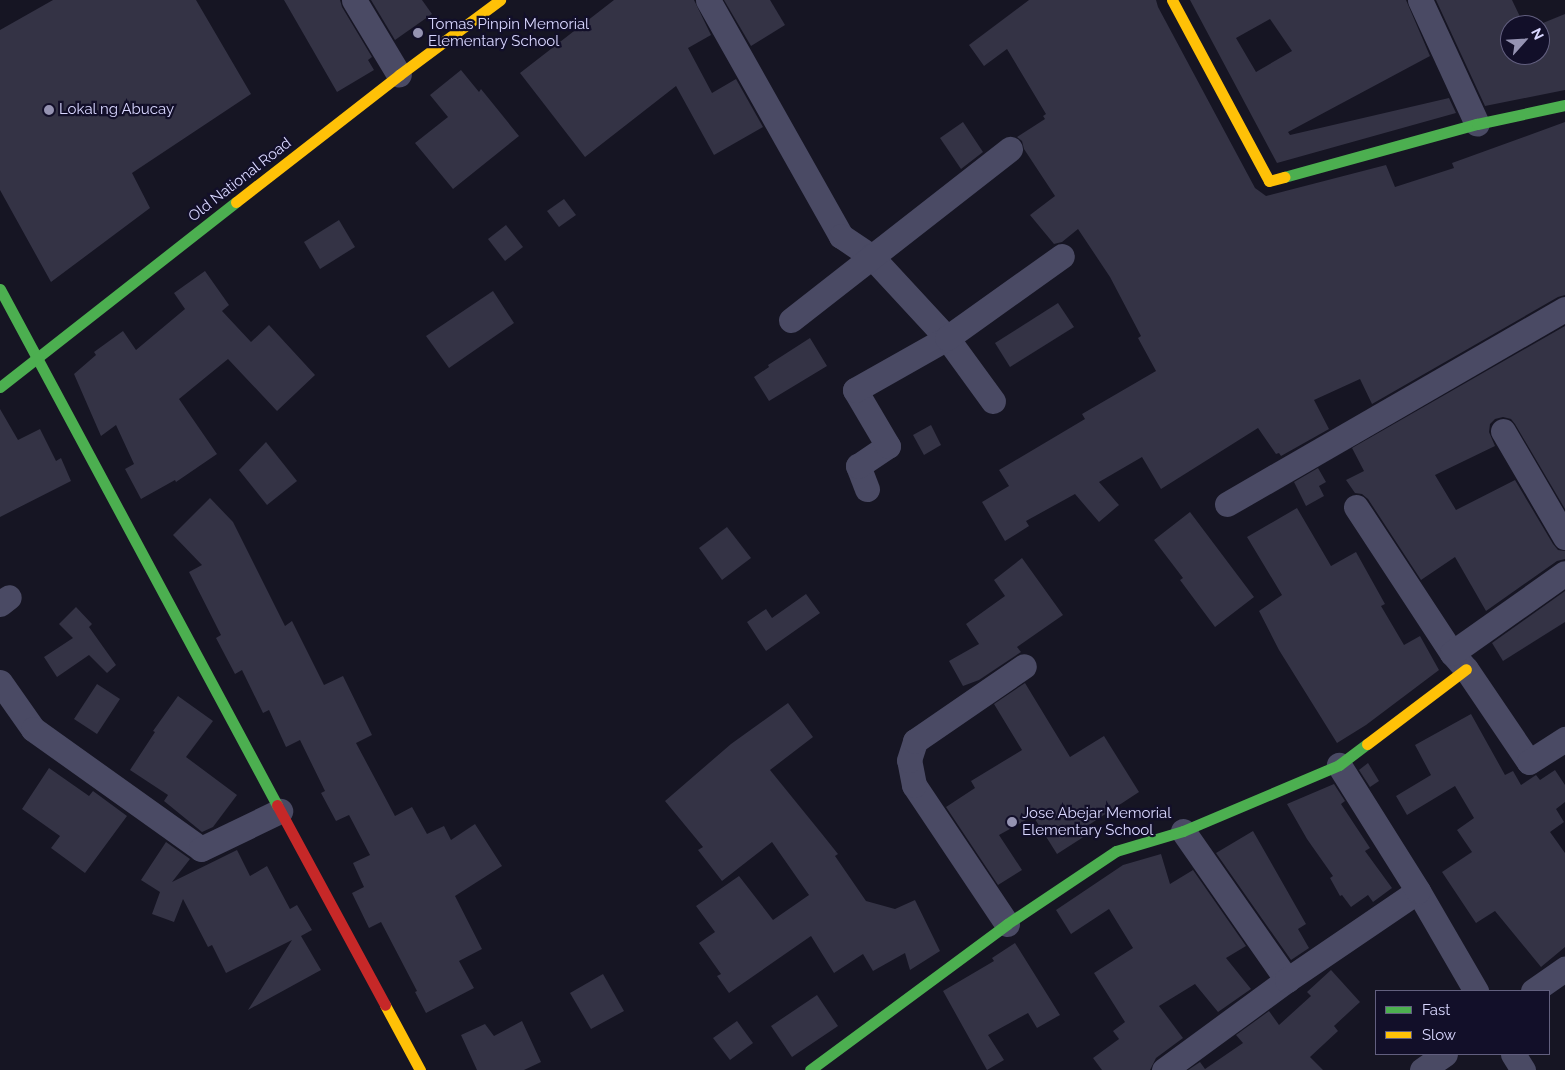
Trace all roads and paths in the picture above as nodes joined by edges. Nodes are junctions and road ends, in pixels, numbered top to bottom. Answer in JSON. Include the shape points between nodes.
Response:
{"nodes":[{"id":1,"x":354,"y":0,"type":"edge"},
{"id":2,"x":500,"y":0,"type":"edge"},
{"id":3,"x":708,"y":0,"type":"edge"},
{"id":4,"x":1172,"y":0,"type":"edge"},
{"id":5,"x":1420,"y":0,"type":"edge"},
{"id":6,"x":399,"y":74,"type":"junction"},
{"id":7,"x":1565,"y":105,"type":"edge"},
{"id":8,"x":1477,"y":124,"type":"junction"},
{"id":9,"x":1010,"y":149,"type":"dead end"},
{"id":10,"x":871,"y":256,"type":"junction"},
{"id":11,"x":1062,"y":256,"type":"dead end"},
{"id":12,"x":0,"y":289,"type":"edge"},
{"id":13,"x":1565,"y":309,"type":"edge"},
{"id":14,"x":791,"y":320,"type":"dead end"},
{"id":15,"x":947,"y":338,"type":"junction"},
{"id":16,"x":36,"y":359,"type":"junction"},
{"id":17,"x":0,"y":387,"type":"edge"},
{"id":18,"x":993,"y":402,"type":"dead end"},
{"id":19,"x":1503,"y":431,"type":"dead end"},
{"id":20,"x":867,"y":489,"type":"dead end"},
{"id":21,"x":1227,"y":504,"type":"dead end"},
{"id":22,"x":1356,"y":507,"type":"dead end"},
{"id":23,"x":1565,"y":537,"type":"edge"},
{"id":24,"x":1565,"y":573,"type":"edge"},
{"id":25,"x":1459,"y":661,"type":"junction"},
{"id":26,"x":1024,"y":666,"type":"dead end"},
{"id":27,"x":0,"y":682,"type":"edge"},
{"id":28,"x":1565,"y":739,"type":"edge"},
{"id":29,"x":1339,"y":765,"type":"junction"},
{"id":30,"x":280,"y":811,"type":"junction"},
{"id":31,"x":1183,"y":831,"type":"junction"},
{"id":32,"x":1418,"y":891,"type":"junction"},
{"id":33,"x":1007,"y":924,"type":"junction"},
{"id":34,"x":1565,"y":969,"type":"edge"},
{"id":35,"x":1287,"y":980,"type":"junction"},
{"id":36,"x":1475,"y":990,"type":"edge"},
{"id":37,"x":1534,"y":990,"type":"edge"},
{"id":38,"x":1444,"y":1055,"type":"edge"},
{"id":39,"x":1514,"y":1055,"type":"edge"},
{"id":40,"x":420,"y":1070,"type":"edge"},
{"id":41,"x":810,"y":1070,"type":"edge"},
{"id":42,"x":1164,"y":1070,"type":"edge"},
{"id":43,"x":1422,"y":1070,"type":"edge"},
{"id":44,"x":1523,"y":1070,"type":"edge"}],
"edges":[{"from":1,"to":6,"type":"street"},
{"from":2,"to":6,"type":"street","name":"Old National Road"},
{"from":3,"to":10,"type":"street","via":[[841,236]]},
{"from":4,"to":8,"type":"street","via":[[1269,181]]},
{"from":5,"to":8,"type":"street"},
{"from":6,"to":16,"type":"street","name":"Old National Road"},
{"from":7,"to":8,"type":"street"},
{"from":9,"to":10,"type":"street"},
{"from":10,"to":14,"type":"street"},
{"from":10,"to":15,"type":"street"},
{"from":11,"to":15,"type":"street"},
{"from":12,"to":16,"type":"street"},
{"from":13,"to":21,"type":"street"},
{"from":15,"to":18,"type":"street"},
{"from":15,"to":20,"type":"street","via":[[855,390],[888,446],[858,466]]},
{"from":16,"to":17,"type":"street","name":"Old National Road"},
{"from":16,"to":30,"type":"street"},
{"from":19,"to":23,"type":"street"},
{"from":22,"to":25,"type":"street"},
{"from":24,"to":25,"type":"street"},
{"from":25,"to":28,"type":"street","via":[[1529,762]]},
{"from":25,"to":29,"type":"street"},
{"from":26,"to":33,"type":"street","via":[[915,740],[909,760],[914,785]]},
{"from":27,"to":30,"type":"street","via":[[33,729],[201,849]]},
{"from":29,"to":31,"type":"street"},
{"from":29,"to":32,"type":"street"},
{"from":30,"to":40,"type":"street"},
{"from":31,"to":33,"type":"street","via":[[1116,851]]},
{"from":31,"to":35,"type":"street"},
{"from":32,"to":35,"type":"street"},
{"from":32,"to":36,"type":"street"},
{"from":33,"to":41,"type":"street"},
{"from":34,"to":37,"type":"street"},
{"from":35,"to":42,"type":"street"},
{"from":38,"to":43,"type":"street"},
{"from":39,"to":44,"type":"street"}]}
